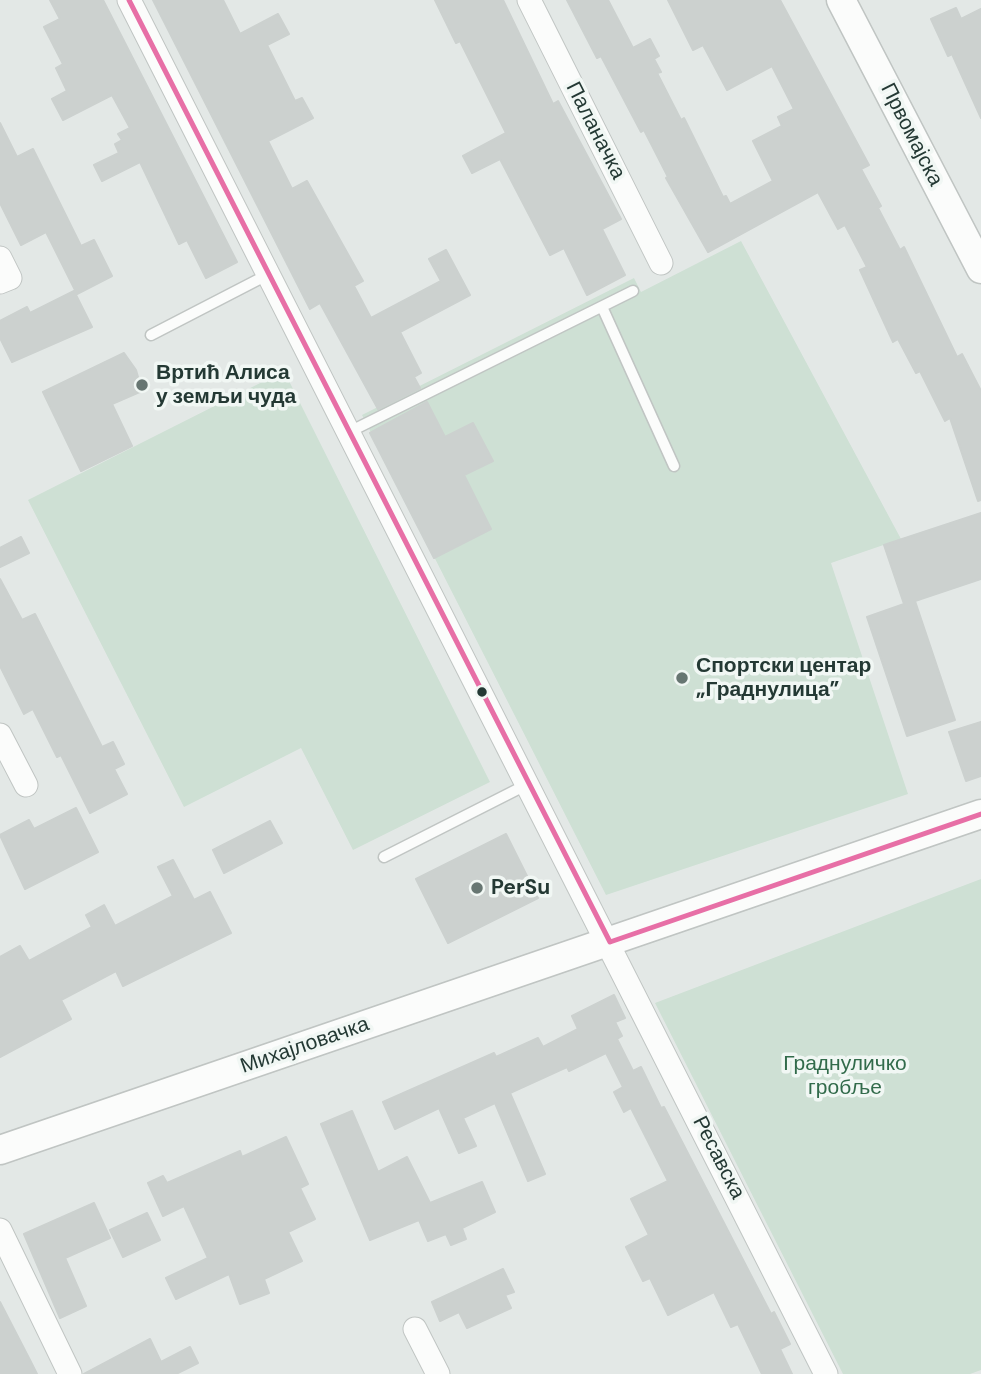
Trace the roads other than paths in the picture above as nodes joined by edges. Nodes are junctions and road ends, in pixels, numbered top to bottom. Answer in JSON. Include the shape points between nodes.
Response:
{"nodes":[{"id":1,"x":129,"y":0,"type":"edge"},
{"id":2,"x":529,"y":0,"type":"edge"},
{"id":3,"x":841,"y":0,"type":"edge"},
{"id":4,"x":0,"y":258,"type":"edge"},
{"id":5,"x":662,"y":263,"type":"dead end"},
{"id":6,"x":981,"y":269,"type":"edge"},
{"id":7,"x":269,"y":274,"type":"junction"},
{"id":8,"x":0,"y":282,"type":"edge"},
{"id":9,"x":633,"y":291,"type":"dead end"},
{"id":10,"x":603,"y":309,"type":"junction"},
{"id":11,"x":150,"y":335,"type":"dead end"},
{"id":12,"x":349,"y":432,"type":"junction"},
{"id":13,"x":674,"y":466,"type":"dead end"},
{"id":14,"x":0,"y":735,"type":"edge"},
{"id":15,"x":529,"y":783,"type":"junction"},
{"id":16,"x":26,"y":785,"type":"dead end"},
{"id":17,"x":981,"y":814,"type":"edge"},
{"id":18,"x":384,"y":857,"type":"dead end"},
{"id":19,"x":610,"y":942,"type":"junction"},
{"id":20,"x":0,"y":1150,"type":"edge"},
{"id":21,"x":0,"y":1230,"type":"edge"},
{"id":22,"x":415,"y":1329,"type":"dead end"},
{"id":23,"x":70,"y":1374,"type":"edge"},
{"id":24,"x":438,"y":1374,"type":"edge"},
{"id":25,"x":826,"y":1374,"type":"edge"}],
"edges":[{"from":1,"to":7,"type":"street","name":"Ресавска"},
{"from":2,"to":5,"type":"street","name":"Паланачка"},
{"from":3,"to":6,"type":"street","name":"Првомајска"},
{"from":4,"to":8,"type":"street","via":[[10,278]]},
{"from":7,"to":11,"type":"lane"},
{"from":7,"to":12,"type":"street","name":"Ресавска"},
{"from":9,"to":10,"type":"lane"},
{"from":10,"to":12,"type":"lane"},
{"from":10,"to":13,"type":"lane"},
{"from":12,"to":15,"type":"street","name":"Ресавска"},
{"from":14,"to":16,"type":"street"},
{"from":15,"to":18,"type":"lane"},
{"from":15,"to":19,"type":"street","name":"Ресавска"},
{"from":17,"to":19,"type":"street","name":"Михајловачка"},
{"from":19,"to":20,"type":"street","name":"Михајловачка"},
{"from":19,"to":25,"type":"street","name":"Ресавска"},
{"from":21,"to":23,"type":"street"},
{"from":22,"to":24,"type":"street"}]}
